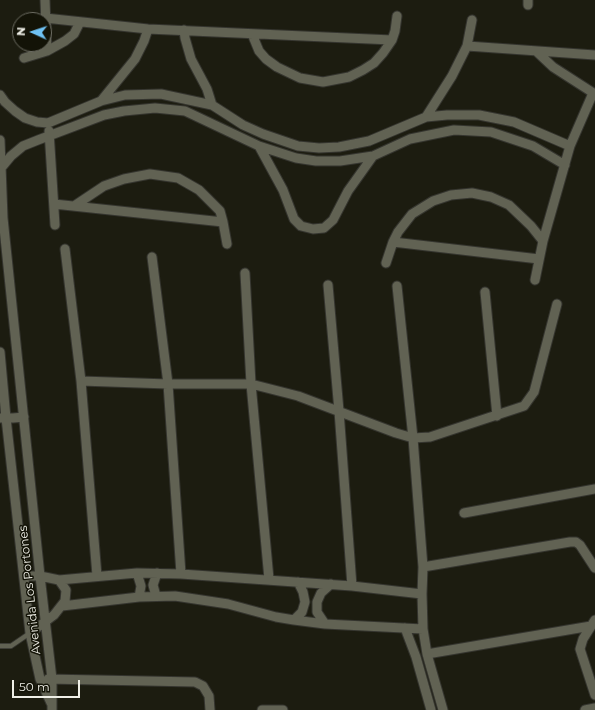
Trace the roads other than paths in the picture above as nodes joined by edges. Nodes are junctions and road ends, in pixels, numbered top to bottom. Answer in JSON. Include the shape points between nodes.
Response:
{"nodes":[{"id":1,"x":45,"y":0,"type":"edge"},
{"id":2,"x":45,"y":12,"type":"edge"},
{"id":3,"x":398,"y":16,"type":"dead end"},
{"id":4,"x":52,"y":19,"type":"edge"},
{"id":5,"x":472,"y":20,"type":"dead end"},
{"id":6,"x":80,"y":22,"type":"junction"},
{"id":7,"x":148,"y":29,"type":"junction"},
{"id":8,"x":184,"y":30,"type":"junction"},
{"id":9,"x":252,"y":34,"type":"junction"},
{"id":10,"x":392,"y":40,"type":"junction"},
{"id":11,"x":467,"y":46,"type":"junction"},
{"id":12,"x":52,"y":48,"type":"edge"},
{"id":13,"x":536,"y":51,"type":"junction"},
{"id":14,"x":44,"y":52,"type":"edge"},
{"id":15,"x":595,"y":55,"type":"edge"},
{"id":16,"x":24,"y":58,"type":"dead end"},
{"id":17,"x":594,"y":93,"type":"edge"},
{"id":18,"x":0,"y":95,"type":"edge"},
{"id":19,"x":102,"y":101,"type":"junction"},
{"id":20,"x":212,"y":105,"type":"junction"},
{"id":21,"x":426,"y":117,"type":"junction"},
{"id":22,"x":48,"y":123,"type":"junction"},
{"id":23,"x":243,"y":125,"type":"junction"},
{"id":24,"x":392,"y":131,"type":"junction"},
{"id":25,"x":50,"y":136,"type":"junction"},
{"id":26,"x":238,"y":136,"type":"junction"},
{"id":27,"x":0,"y":140,"type":"edge"},
{"id":28,"x":399,"y":144,"type":"junction"},
{"id":29,"x":260,"y":146,"type":"junction"},
{"id":30,"x":570,"y":146,"type":"junction"},
{"id":31,"x":373,"y":156,"type":"junction"},
{"id":32,"x":565,"y":165,"type":"junction"},
{"id":33,"x":1,"y":168,"type":"junction"},
{"id":34,"x":54,"y":204,"type":"junction"},
{"id":35,"x":74,"y":206,"type":"junction"},
{"id":36,"x":2,"y":218,"type":"edge"},
{"id":37,"x":223,"y":222,"type":"junction"},
{"id":38,"x":55,"y":224,"type":"dead end"},
{"id":39,"x":543,"y":241,"type":"junction"},
{"id":40,"x":393,"y":242,"type":"junction"},
{"id":41,"x":227,"y":244,"type":"dead end"},
{"id":42,"x":65,"y":249,"type":"dead end"},
{"id":43,"x":152,"y":256,"type":"dead end"},
{"id":44,"x":539,"y":259,"type":"junction"},
{"id":45,"x":386,"y":263,"type":"dead end"},
{"id":46,"x":245,"y":273,"type":"dead end"},
{"id":47,"x":535,"y":280,"type":"dead end"},
{"id":48,"x":328,"y":286,"type":"dead end"},
{"id":49,"x":397,"y":286,"type":"dead end"},
{"id":50,"x":485,"y":292,"type":"dead end"},
{"id":51,"x":557,"y":304,"type":"dead end"},
{"id":52,"x":0,"y":352,"type":"edge"},
{"id":53,"x":81,"y":381,"type":"junction"},
{"id":54,"x":168,"y":384,"type":"junction"},
{"id":55,"x":251,"y":384,"type":"junction"},
{"id":56,"x":339,"y":411,"type":"junction"},
{"id":57,"x":497,"y":416,"type":"junction"},
{"id":58,"x":24,"y":417,"type":"junction"},
{"id":59,"x":3,"y":418,"type":"edge"},
{"id":60,"x":413,"y":438,"type":"junction"},
{"id":61,"x":595,"y":489,"type":"edge"},
{"id":62,"x":464,"y":513,"type":"dead end"},
{"id":63,"x":423,"y":567,"type":"junction"},
{"id":64,"x":595,"y":568,"type":"edge"},
{"id":65,"x":138,"y":573,"type":"junction"},
{"id":66,"x":157,"y":573,"type":"junction"},
{"id":67,"x":181,"y":574,"type":"junction"},
{"id":68,"x":24,"y":576,"type":"junction"},
{"id":69,"x":40,"y":576,"type":"junction"},
{"id":70,"x":97,"y":576,"type":"junction"},
{"id":71,"x":269,"y":579,"type":"junction"},
{"id":72,"x":59,"y":580,"type":"junction"},
{"id":73,"x":298,"y":582,"type":"junction"},
{"id":74,"x":331,"y":584,"type":"junction"},
{"id":75,"x":352,"y":586,"type":"junction"},
{"id":76,"x":422,"y":594,"type":"junction"},
{"id":77,"x":156,"y":596,"type":"junction"},
{"id":78,"x":139,"y":597,"type":"junction"},
{"id":79,"x":62,"y":606,"type":"junction"},
{"id":80,"x":294,"y":620,"type":"junction"},
{"id":81,"x":45,"y":622,"type":"junction"},
{"id":82,"x":593,"y":623,"type":"edge"},
{"id":83,"x":325,"y":624,"type":"junction"},
{"id":84,"x":405,"y":628,"type":"junction"},
{"id":85,"x":423,"y":629,"type":"junction"},
{"id":86,"x":30,"y":633,"type":"junction"},
{"id":87,"x":0,"y":646,"type":"edge"},
{"id":88,"x":427,"y":654,"type":"junction"},
{"id":89,"x":40,"y":679,"type":"junction"},
{"id":90,"x":52,"y":679,"type":"junction"},
{"id":91,"x":595,"y":695,"type":"edge"},
{"id":92,"x":52,"y":707,"type":"edge"},
{"id":93,"x":595,"y":708,"type":"edge"},
{"id":94,"x":210,"y":710,"type":"edge"},
{"id":95,"x":262,"y":710,"type":"edge"},
{"id":96,"x":283,"y":710,"type":"edge"},
{"id":97,"x":431,"y":710,"type":"edge"},
{"id":98,"x":443,"y":710,"type":"edge"},
{"id":99,"x":584,"y":710,"type":"edge"}],
"edges":[{"from":1,"to":2,"type":"street"},
{"from":3,"to":10,"type":"street"},
{"from":4,"to":6,"type":"street"},
{"from":5,"to":11,"type":"street"},
{"from":6,"to":7,"type":"street"},
{"from":6,"to":12,"type":"street","via":[[74,34]]},
{"from":7,"to":8,"type":"street"},
{"from":7,"to":19,"type":"street","via":[[135,59]]},
{"from":8,"to":9,"type":"street"},
{"from":8,"to":20,"type":"street","via":[[192,59]]},
{"from":9,"to":10,"type":"street"},
{"from":9,"to":10,"type":"street","via":[[266,59],[277,67],[300,78],[319,81],[337,80],[363,70],[374,63]]},
{"from":11,"to":13,"type":"street"},
{"from":11,"to":21,"type":"street","via":[[452,76]]},
{"from":13,"to":15,"type":"street"},
{"from":13,"to":17,"type":"street","via":[[553,68]]},
{"from":14,"to":16,"type":"street"},
{"from":17,"to":30,"type":"street"},
{"from":18,"to":22,"type":"street","via":[[25,118]]},
{"from":19,"to":20,"type":"street","via":[[125,95],[161,94]]},
{"from":19,"to":22,"type":"street"},
{"from":20,"to":23,"type":"street"},
{"from":21,"to":24,"type":"street"},
{"from":21,"to":30,"type":"street","via":[[479,115],[514,122]]},
{"from":22,"to":25,"type":"street"},
{"from":23,"to":24,"type":"street","via":[[298,146],[319,148],[369,141]]},
{"from":23,"to":26,"type":"street"},
{"from":24,"to":28,"type":"street"},
{"from":25,"to":26,"type":"street","via":[[104,115],[155,108],[185,112]]},
{"from":25,"to":33,"type":"street","via":[[23,146]]},
{"from":25,"to":34,"type":"street"},
{"from":26,"to":29,"type":"street"},
{"from":27,"to":33,"type":"street","name":"Avenida Los Portones"},
{"from":28,"to":31,"type":"street"},
{"from":28,"to":32,"type":"street","via":[[410,139],[454,130],[490,132],[532,146]]},
{"from":29,"to":31,"type":"street","via":[[296,158],[316,161],[340,161]]},
{"from":29,"to":31,"type":"street","via":[[283,190],[294,219],[301,226],[313,229],[324,228],[333,220],[348,192]]},
{"from":30,"to":32,"type":"street"},
{"from":32,"to":39,"type":"street"},
{"from":33,"to":36,"type":"street","name":"Avenida Los Portones"},
{"from":34,"to":35,"type":"street"},
{"from":34,"to":38,"type":"street"},
{"from":35,"to":37,"type":"street"},
{"from":35,"to":37,"type":"street","via":[[104,186],[150,174],[178,178],[199,190],[220,211]]},
{"from":36,"to":58,"type":"street","name":"Avenida Los Portones"},
{"from":37,"to":41,"type":"street"},
{"from":39,"to":40,"type":"street","via":[[509,205],[491,197],[472,193],[451,195],[433,201],[412,214]]},
{"from":39,"to":44,"type":"street"},
{"from":40,"to":44,"type":"street"},
{"from":40,"to":45,"type":"street"},
{"from":42,"to":53,"type":"street"},
{"from":43,"to":54,"type":"street"},
{"from":44,"to":47,"type":"street"},
{"from":46,"to":55,"type":"street"},
{"from":48,"to":56,"type":"street"},
{"from":49,"to":60,"type":"street"},
{"from":50,"to":57,"type":"street"},
{"from":51,"to":57,"type":"street","via":[[534,392],[524,406]]},
{"from":52,"to":59,"type":"street","name":"Avenida Los Portones"},
{"from":53,"to":54,"type":"street"},
{"from":53,"to":70,"type":"street"},
{"from":54,"to":55,"type":"street"},
{"from":54,"to":67,"type":"street"},
{"from":55,"to":56,"type":"street","via":[[298,396]]},
{"from":55,"to":71,"type":"street"},
{"from":56,"to":60,"type":"street"},
{"from":56,"to":75,"type":"street"},
{"from":57,"to":60,"type":"street","via":[[430,437]]},
{"from":58,"to":59,"type":"street"},
{"from":58,"to":69,"type":"street","name":"Avenida Los Portones"},
{"from":59,"to":68,"type":"street","name":"Avenida Los Portones"},
{"from":60,"to":63,"type":"street"},
{"from":61,"to":62,"type":"street"},
{"from":63,"to":64,"type":"street","via":[[576,542]]},
{"from":63,"to":76,"type":"street"},
{"from":65,"to":66,"type":"street"},
{"from":65,"to":70,"type":"street"},
{"from":65,"to":78,"type":"street","via":[[141,586]]},
{"from":66,"to":67,"type":"street"},
{"from":66,"to":77,"type":"street","via":[[153,585]]},
{"from":67,"to":71,"type":"street"},
{"from":68,"to":69,"type":"street"},
{"from":68,"to":86,"type":"street","name":"Avenida Los Portones"},
{"from":69,"to":72,"type":"street"},
{"from":69,"to":81,"type":"street","name":"Avenida Los Portones"},
{"from":70,"to":72,"type":"street","via":[[79,580]]},
{"from":71,"to":73,"type":"street"},
{"from":72,"to":79,"type":"street","via":[[66,596]]},
{"from":73,"to":74,"type":"street"},
{"from":73,"to":80,"type":"street","via":[[305,602],[302,612]]},
{"from":74,"to":75,"type":"street"},
{"from":74,"to":83,"type":"street","via":[[321,593],[317,602],[318,612]]},
{"from":75,"to":76,"type":"street"},
{"from":76,"to":85,"type":"street"},
{"from":77,"to":78,"type":"street"},
{"from":77,"to":80,"type":"street","via":[[220,603]]},
{"from":78,"to":79,"type":"street"},
{"from":79,"to":81,"type":"street"},
{"from":80,"to":83,"type":"street"},
{"from":81,"to":86,"type":"street"},
{"from":81,"to":90,"type":"street","name":"Avenida Los Portones"},
{"from":82,"to":88,"type":"street"},
{"from":82,"to":91,"type":"street","via":[[580,649]]},
{"from":83,"to":84,"type":"street"},
{"from":84,"to":85,"type":"street"},
{"from":84,"to":97,"type":"street"},
{"from":85,"to":88,"type":"street"},
{"from":86,"to":87,"type":"lane","via":[[11,646]]},
{"from":86,"to":89,"type":"street","name":"Avenida Los Portones"},
{"from":88,"to":98,"type":"street"},
{"from":89,"to":90,"type":"street"},
{"from":89,"to":92,"type":"street","name":"Avenida Los Portones"},
{"from":90,"to":92,"type":"street","name":"Avenida Los Portones"},
{"from":90,"to":94,"type":"street","via":[[195,682],[203,686],[209,696]]},
{"from":93,"to":99,"type":"street"},
{"from":95,"to":96,"type":"street"}]}
